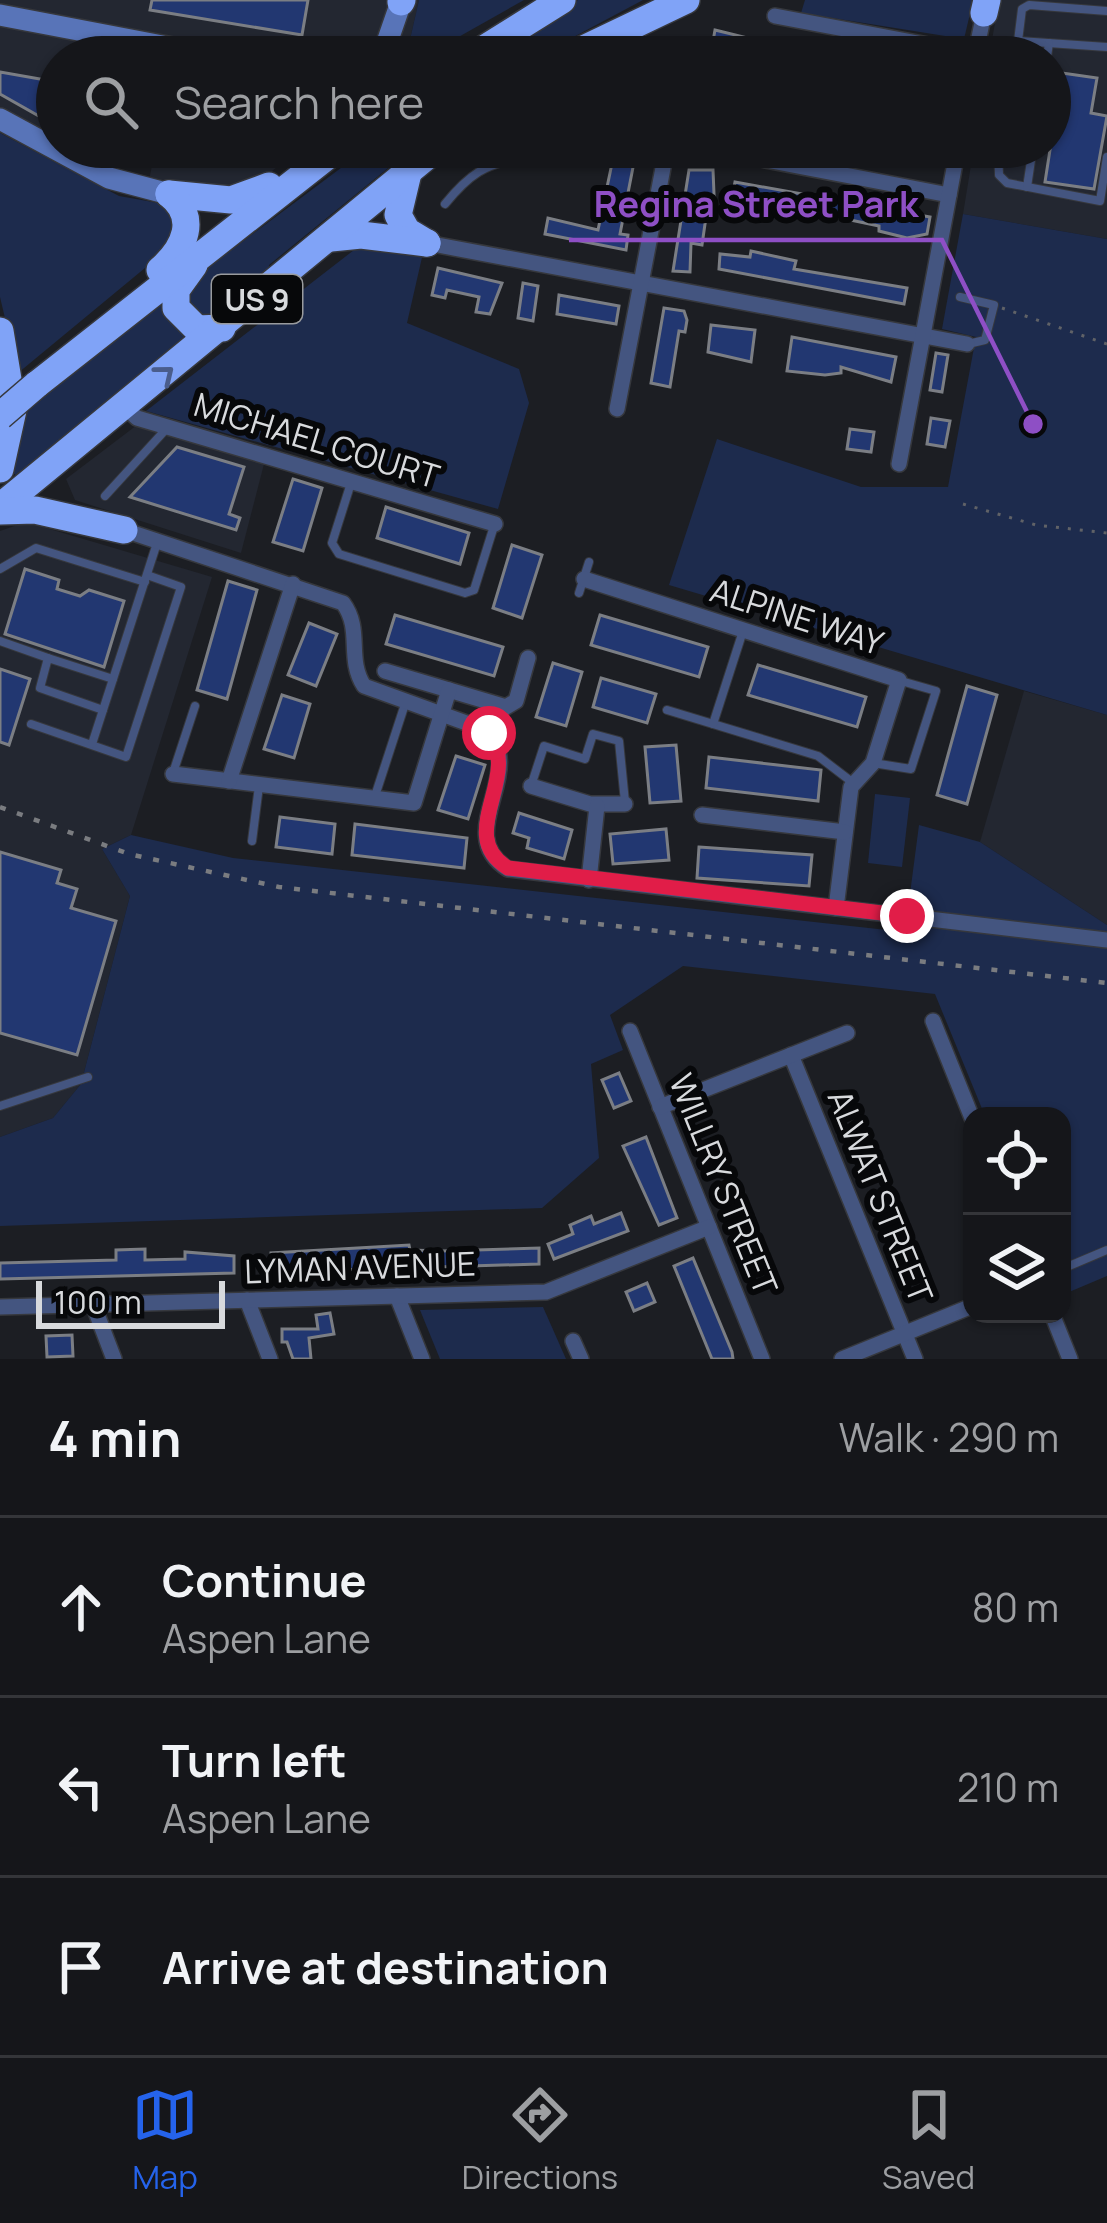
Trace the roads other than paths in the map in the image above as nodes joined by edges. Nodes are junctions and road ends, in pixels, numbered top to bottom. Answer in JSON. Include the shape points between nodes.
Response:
{"nodes":[{"id":1,"x":562,"y":0,"type":"edge"},
{"id":2,"x":686,"y":0,"type":"edge"},
{"id":3,"x":401,"y":1,"type":"edge"},
{"id":4,"x":984,"y":4,"type":"edge"},
{"id":5,"x":1107,"y":11,"type":"edge"},
{"id":6,"x":0,"y":15,"type":"edge"},
{"id":7,"x":775,"y":16,"type":"dead end"},
{"id":8,"x":110,"y":36,"type":"edge"},
{"id":9,"x":389,"y":36,"type":"edge"},
{"id":10,"x":505,"y":36,"type":"edge"},
{"id":11,"x":611,"y":36,"type":"edge"},
{"id":12,"x":876,"y":36,"type":"edge"},
{"id":13,"x":979,"y":36,"type":"edge"},
{"id":14,"x":1019,"y":36,"type":"edge"},
{"id":15,"x":1071,"y":45,"type":"edge"},
{"id":16,"x":1107,"y":47,"type":"edge"},
{"id":17,"x":0,"y":119,"type":"edge"},
{"id":18,"x":36,"y":138,"type":"edge"},
{"id":19,"x":1107,"y":158,"type":"edge"},
{"id":20,"x":91,"y":168,"type":"edge"},
{"id":21,"x":301,"y":168,"type":"edge"},
{"id":22,"x":310,"y":168,"type":"edge"},
{"id":23,"x":480,"y":168,"type":"edge"},
{"id":24,"x":663,"y":168,"type":"edge"},
{"id":25,"x":808,"y":168,"type":"edge"},
{"id":26,"x":954,"y":168,"type":"edge"},
{"id":27,"x":999,"y":168,"type":"edge"},
{"id":28,"x":1030,"y":168,"type":"edge"},
{"id":29,"x":410,"y":169,"type":"joint"},
{"id":30,"x":1027,"y":187,"type":"junction"},
{"id":31,"x":169,"y":194,"type":"junction"},
{"id":32,"x":950,"y":195,"type":"junction"},
{"id":33,"x":1104,"y":202,"type":"edge"},
{"id":34,"x":445,"y":204,"type":"dead end"},
{"id":35,"x":331,"y":238,"type":"junction"},
{"id":36,"x":217,"y":239,"type":"junction"},
{"id":37,"x":427,"y":243,"type":"junction"},
{"id":38,"x":640,"y":283,"type":"junction"},
{"id":39,"x":960,"y":297,"type":"dead end"},
{"id":40,"x":108,"y":325,"type":"junction"},
{"id":41,"x":222,"y":328,"type":"junction"},
{"id":42,"x":0,"y":331,"type":"edge"},
{"id":43,"x":923,"y":336,"type":"junction"},
{"id":44,"x":967,"y":344,"type":"joint"},
{"id":45,"x":125,"y":407,"type":"junction"},
{"id":46,"x":616,"y":409,"type":"dead end"},
{"id":47,"x":0,"y":416,"type":"edge"},
{"id":48,"x":168,"y":427,"type":"junction"},
{"id":49,"x":59,"y":460,"type":"junction"},
{"id":50,"x":899,"y":464,"type":"dead end"},
{"id":51,"x":0,"y":469,"type":"edge"},
{"id":52,"x":351,"y":481,"type":"junction"},
{"id":53,"x":105,"y":496,"type":"dead end"},
{"id":54,"x":0,"y":509,"type":"edge"},
{"id":55,"x":495,"y":524,"type":"joint"},
{"id":56,"x":124,"y":530,"type":"junction"},
{"id":57,"x":158,"y":541,"type":"junction"},
{"id":58,"x":0,"y":569,"type":"edge"},
{"id":59,"x":146,"y":578,"type":"junction"},
{"id":60,"x":584,"y":578,"type":"dead end"},
{"id":61,"x":293,"y":584,"type":"junction"},
{"id":62,"x":743,"y":630,"type":"junction"},
{"id":63,"x":0,"y":641,"type":"edge"},
{"id":64,"x":49,"y":658,"type":"junction"},
{"id":65,"x":528,"y":658,"type":"dead end"},
{"id":66,"x":385,"y":671,"type":"dead end"},
{"id":67,"x":113,"y":679,"type":"junction"},
{"id":68,"x":899,"y":680,"type":"junction"},
{"id":69,"x":449,"y":690,"type":"junction"},
{"id":70,"x":405,"y":704,"type":"junction"},
{"id":71,"x":195,"y":706,"type":"dead end"},
{"id":72,"x":104,"y":710,"type":"junction"},
{"id":73,"x":668,"y":710,"type":"dead end"},
{"id":74,"x":441,"y":715,"type":"junction"},
{"id":75,"x":31,"y":724,"type":"dead end"},
{"id":76,"x":712,"y":724,"type":"junction"},
{"id":77,"x":92,"y":744,"type":"junction"},
{"id":78,"x":873,"y":763,"type":"junction"},
{"id":79,"x":173,"y":774,"type":"joint"},
{"id":80,"x":229,"y":781,"type":"junction"},
{"id":81,"x":853,"y":783,"type":"junction"},
{"id":82,"x":259,"y":784,"type":"junction"},
{"id":83,"x":531,"y":786,"type":"joint"},
{"id":84,"x":374,"y":798,"type":"junction"},
{"id":85,"x":625,"y":804,"type":"joint"},
{"id":86,"x":597,"y":806,"type":"junction"},
{"id":87,"x":702,"y":815,"type":"dead end"},
{"id":88,"x":845,"y":832,"type":"junction"},
{"id":89,"x":252,"y":841,"type":"dead end"},
{"id":90,"x":589,"y":880,"type":"junction"},
{"id":91,"x":836,"y":908,"type":"junction"},
{"id":92,"x":1107,"y":940,"type":"edge"},
{"id":93,"x":933,"y":1021,"type":"dead end"},
{"id":94,"x":629,"y":1030,"type":"dead end"},
{"id":95,"x":847,"y":1033,"type":"dead end"},
{"id":96,"x":791,"y":1055,"type":"junction"},
{"id":97,"x":88,"y":1077,"type":"dead end"},
{"id":98,"x":0,"y":1106,"type":"edge"},
{"id":99,"x":660,"y":1107,"type":"junction"},
{"id":100,"x":968,"y":1107,"type":"edge"},
{"id":101,"x":709,"y":1227,"type":"junction"},
{"id":102,"x":1107,"y":1250,"type":"edge"},
{"id":103,"x":1071,"y":1265,"type":"edge"},
{"id":104,"x":397,"y":1296,"type":"junction"},
{"id":105,"x":247,"y":1300,"type":"junction"},
{"id":106,"x":92,"y":1304,"type":"junction"},
{"id":107,"x":0,"y":1307,"type":"edge"},
{"id":108,"x":963,"y":1310,"type":"edge"},
{"id":109,"x":1056,"y":1323,"type":"edge"},
{"id":110,"x":904,"y":1334,"type":"junction"},
{"id":111,"x":573,"y":1341,"type":"dead end"},
{"id":112,"x":114,"y":1359,"type":"edge"},
{"id":113,"x":270,"y":1359,"type":"edge"},
{"id":114,"x":422,"y":1359,"type":"edge"},
{"id":115,"x":581,"y":1359,"type":"edge"},
{"id":116,"x":762,"y":1359,"type":"edge"},
{"id":117,"x":842,"y":1359,"type":"edge"},
{"id":118,"x":915,"y":1359,"type":"edge"},
{"id":119,"x":1070,"y":1359,"type":"edge"}],
"edges":[{"from":1,"to":10,"type":"highway"},
{"from":2,"to":11,"type":"highway"},
{"from":3,"to":9,"type":"street"},
{"from":4,"to":13,"type":"street"},
{"from":5,"to":14,"type":"lane","via":[[1029,5]]},
{"from":6,"to":8,"type":"street"},
{"from":7,"to":12,"type":"street"},
{"from":15,"to":16,"type":"lane"},
{"from":17,"to":18,"type":"street"},
{"from":19,"to":33,"type":"lane"},
{"from":20,"to":31,"type":"street"},
{"from":21,"to":31,"type":"highway","via":[[240,199]]},
{"from":22,"to":36,"type":"highway","number":"US 9"},
{"from":23,"to":34,"type":"lane"},
{"from":24,"to":38,"type":"street"},
{"from":25,"to":32,"type":"street"},
{"from":26,"to":32,"type":"street"},
{"from":27,"to":30,"type":"lane","via":[[1007,183]]},
{"from":28,"to":30,"type":"lane"},
{"from":29,"to":35,"type":"highway","number":"US 9"},
{"from":29,"to":37,"type":"highway","via":[[398,215]]},
{"from":30,"to":33,"type":"lane"},
{"from":31,"to":40,"type":"highway","via":[[184,210],[182,244]]},
{"from":32,"to":43,"type":"street"},
{"from":35,"to":37,"type":"highway"},
{"from":35,"to":41,"type":"highway","number":"US 9"},
{"from":36,"to":40,"type":"highway","number":"US 9"},
{"from":36,"to":41,"type":"highway","via":[[182,279],[175,303],[191,326]]},
{"from":37,"to":38,"type":"street"},
{"from":38,"to":43,"type":"street"},
{"from":38,"to":46,"type":"street"},
{"from":39,"to":44,"type":"lane","via":[[994,305],[985,340]]},
{"from":40,"to":47,"type":"highway","number":"US 9","bridge":true},
{"from":45,"to":41,"type":"highway","number":"US 9","one_way":true},
{"from":42,"to":51,"type":"highway","via":[[13,410]]},
{"from":43,"to":44,"type":"street"},
{"from":43,"to":50,"type":"street"},
{"from":45,"to":48,"type":"street","name":"MICHAEL COURT"},
{"from":45,"to":49,"type":"highway","number":"US 9"},
{"from":48,"to":52,"type":"street","name":"MICHAEL COURT"},
{"from":48,"to":53,"type":"lane"},
{"from":49,"to":54,"type":"highway","number":"US 9"},
{"from":49,"to":56,"type":"highway","via":[[53,486],[61,502]]},
{"from":52,"to":55,"type":"street","name":"MICHAEL COURT"},
{"from":52,"to":55,"type":"lane","via":[[333,548],[444,586],[474,590]]},
{"from":54,"to":56,"type":"highway"},
{"from":56,"to":57,"type":"street"},
{"from":57,"to":59,"type":"lane"},
{"from":57,"to":61,"type":"street"},
{"from":58,"to":59,"type":"lane","via":[[36,548]]},
{"from":59,"to":67,"type":"lane"},
{"from":59,"to":77,"type":"lane","via":[[181,587],[127,757]]},
{"from":60,"to":62,"type":"street","name":"ALPINE WAY"},
{"from":61,"to":70,"type":"street","via":[[343,603],[356,630],[359,680]]},
{"from":61,"to":80,"type":"street"},
{"from":62,"to":68,"type":"street","name":"ALPINE WAY"},
{"from":62,"to":76,"type":"lane"},
{"from":63,"to":64,"type":"lane"},
{"from":64,"to":67,"type":"lane"},
{"from":64,"to":72,"type":"lane","via":[[40,688]]},
{"from":65,"to":69,"type":"street","via":[[510,706]]},
{"from":66,"to":69,"type":"street"},
{"from":67,"to":72,"type":"lane"},
{"from":68,"to":78,"type":"street","name":"ALPINE WAY"},
{"from":68,"to":78,"type":"lane","via":[[936,692],[911,769]]},
{"from":69,"to":74,"type":"street"},
{"from":70,"to":74,"type":"street"},
{"from":70,"to":84,"type":"lane"},
{"from":71,"to":79,"type":"lane"},
{"from":72,"to":77,"type":"lane"},
{"from":73,"to":76,"type":"lane"},
{"from":74,"to":84,"type":"street","via":[[414,802]]},
{"from":74,"to":90,"type":"street","via":[[483,729],[500,752],[484,832],[495,860],[525,873]]},
{"from":75,"to":77,"type":"lane"},
{"from":76,"to":81,"type":"lane","via":[[818,755]]},
{"from":78,"to":81,"type":"street","name":"ALPINE WAY"},
{"from":79,"to":80,"type":"street"},
{"from":80,"to":82,"type":"street"},
{"from":81,"to":88,"type":"street"},
{"from":82,"to":84,"type":"street"},
{"from":82,"to":89,"type":"lane"},
{"from":83,"to":85,"type":"lane","via":[[544,746],[585,759],[593,734],[619,741]]},
{"from":83,"to":86,"type":"street"},
{"from":85,"to":86,"type":"street"},
{"from":86,"to":90,"type":"street"},
{"from":87,"to":88,"type":"street"},
{"from":88,"to":91,"type":"street"},
{"from":90,"to":91,"type":"street"},
{"from":91,"to":92,"type":"street"},
{"from":93,"to":100,"type":"street"},
{"from":94,"to":99,"type":"street","name":"WILLRY STREET"},
{"from":95,"to":96,"type":"street"},
{"from":96,"to":99,"type":"street"},
{"from":96,"to":110,"type":"street","name":"ALWAT STREET"},
{"from":97,"to":98,"type":"lane"},
{"from":99,"to":101,"type":"street","name":"WILLRY STREET"},
{"from":101,"to":104,"type":"street","name":"LYMAN AVENUE","via":[[546,1292]]},
{"from":101,"to":116,"type":"street","name":"WILLRY STREET"},
{"from":102,"to":103,"type":"lane"},
{"from":104,"to":105,"type":"street","name":"LYMAN AVENUE"},
{"from":104,"to":114,"type":"street"},
{"from":105,"to":106,"type":"street","name":"LYMAN AVENUE"},
{"from":105,"to":113,"type":"street"},
{"from":106,"to":107,"type":"street","name":"LYMAN AVENUE"},
{"from":106,"to":112,"type":"street"},
{"from":108,"to":110,"type":"street"},
{"from":109,"to":119,"type":"street"},
{"from":110,"to":117,"type":"street"},
{"from":110,"to":118,"type":"street","name":"ALWAT STREET"},
{"from":111,"to":115,"type":"street"}]}
